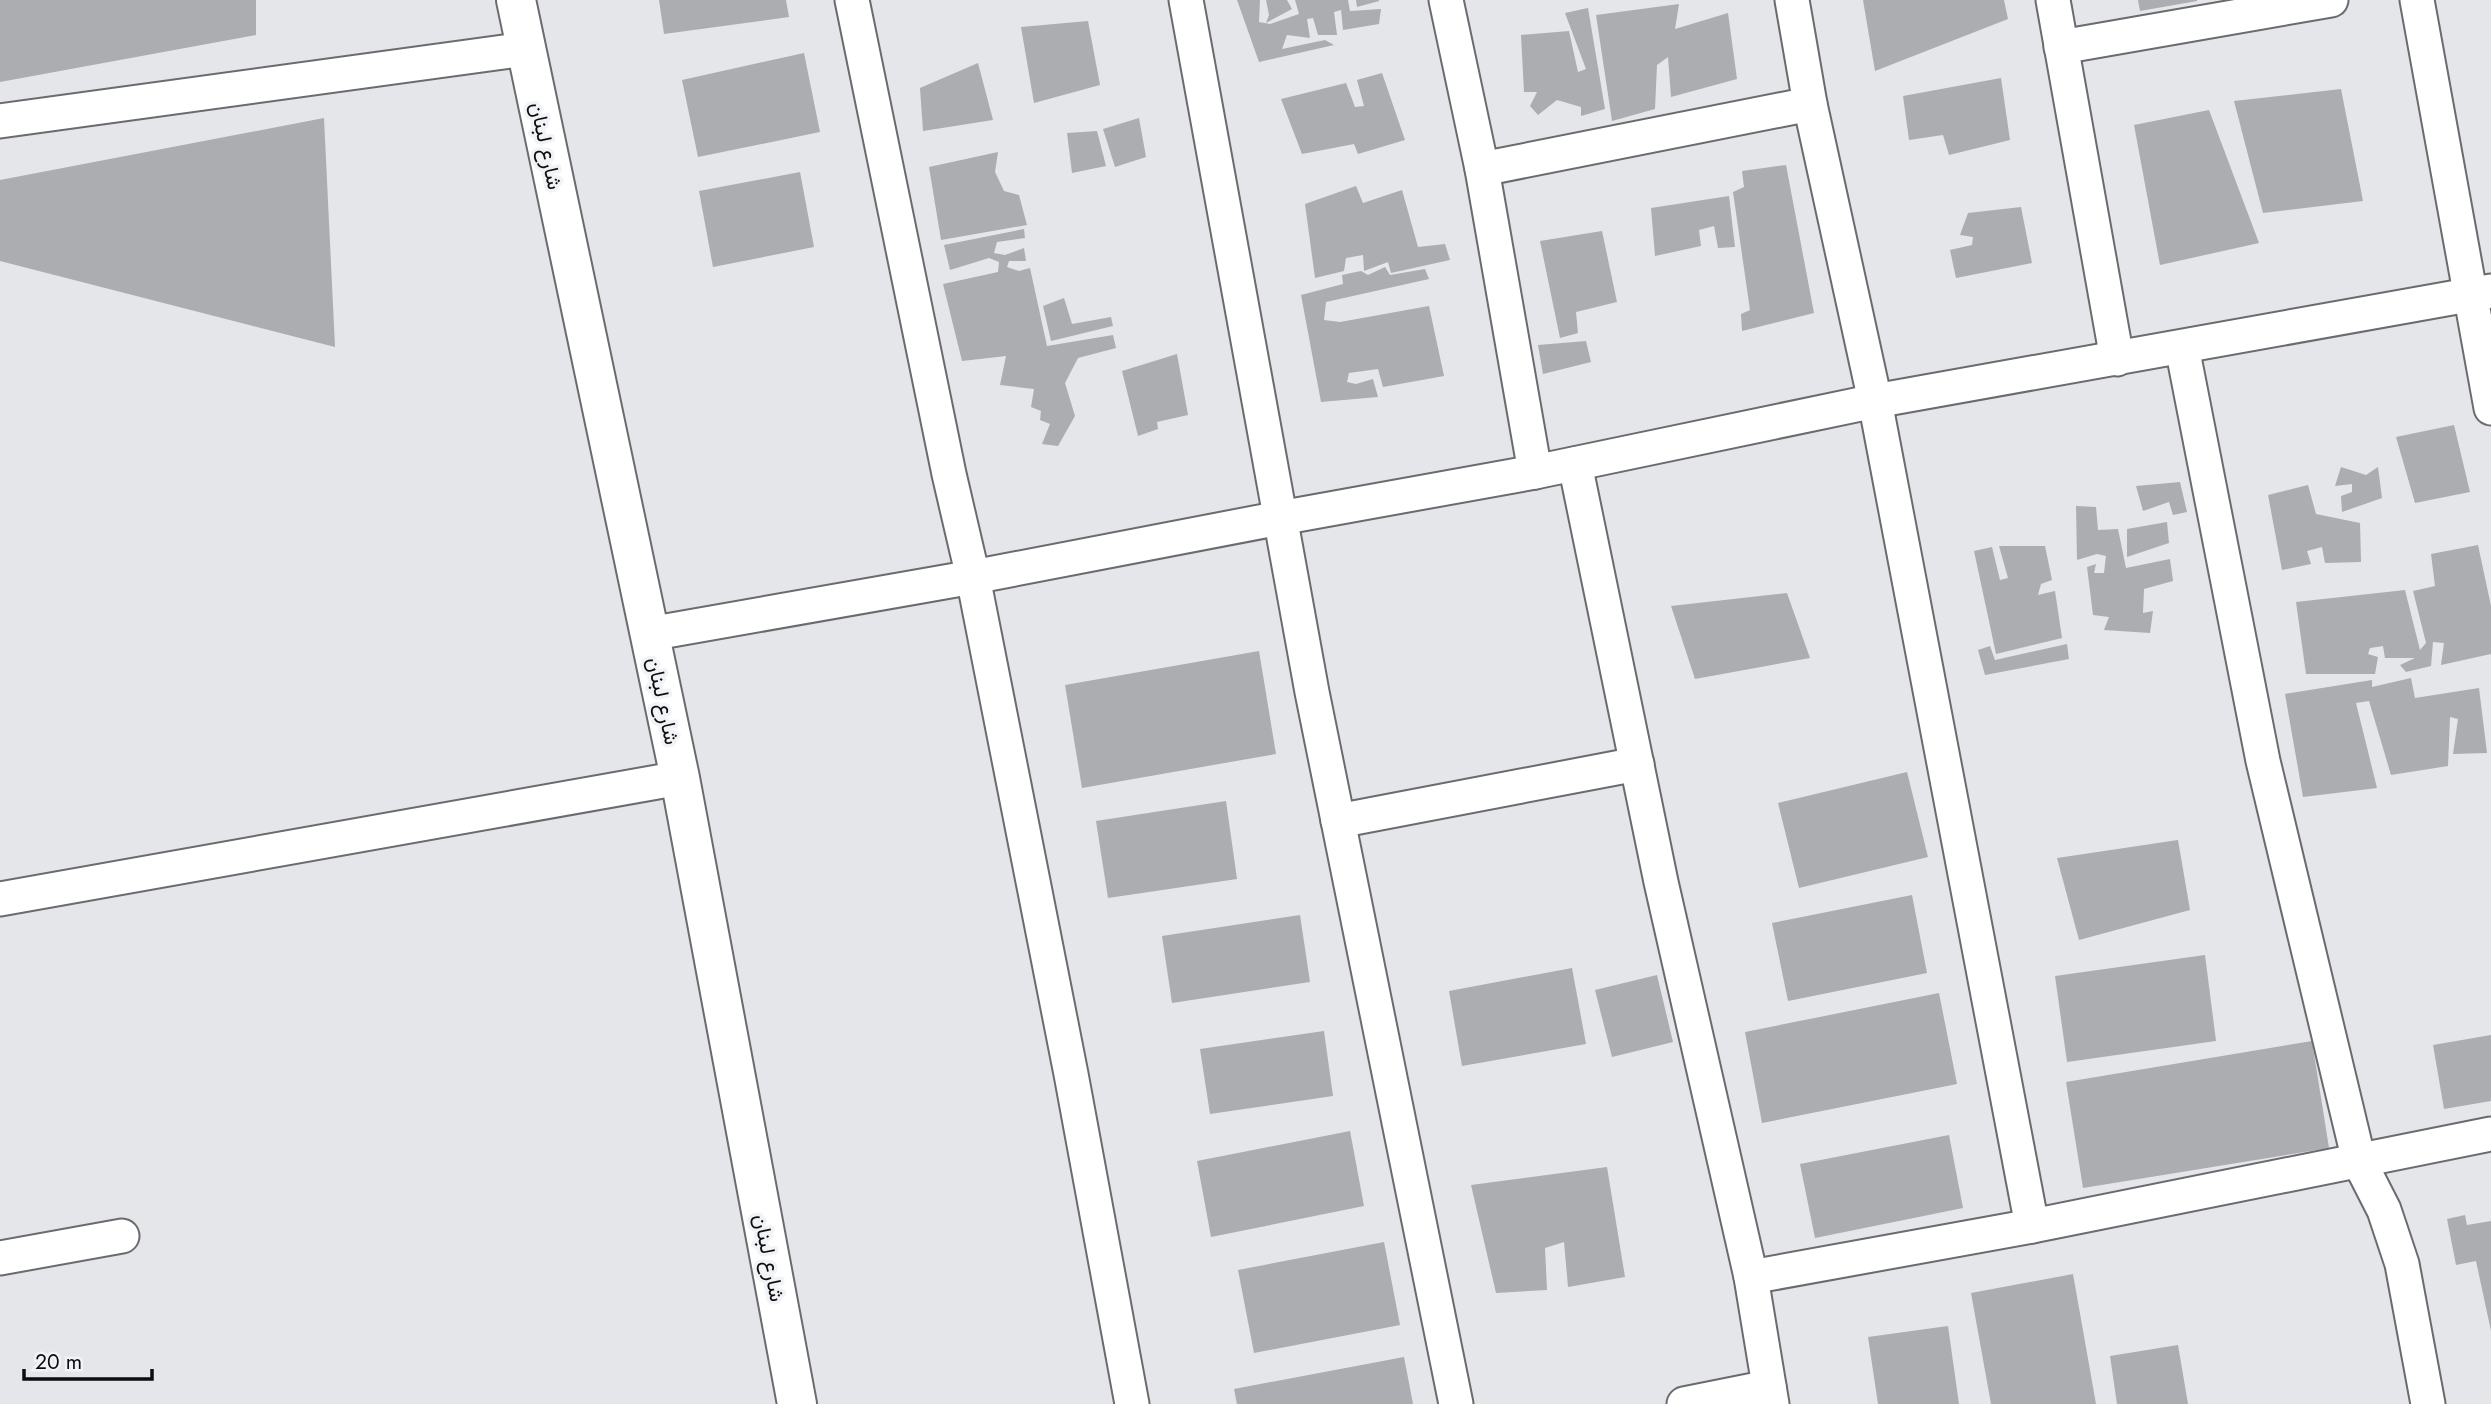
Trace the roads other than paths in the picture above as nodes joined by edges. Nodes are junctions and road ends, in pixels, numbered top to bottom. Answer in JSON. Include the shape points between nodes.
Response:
{"nodes":[{"id":1,"x":516,"y":0,"type":"edge"},
{"id":2,"x":852,"y":0,"type":"edge"},
{"id":3,"x":1186,"y":0,"type":"edge"},
{"id":4,"x":1446,"y":0,"type":"edge"},
{"id":5,"x":1792,"y":0,"type":"edge"},
{"id":6,"x":2053,"y":0,"type":"edge"},
{"id":7,"x":2331,"y":0,"type":"edge"},
{"id":8,"x":2417,"y":0,"type":"edge"},
{"id":9,"x":2061,"y":47,"type":"junction"},
{"id":10,"x":525,"y":49,"type":"junction"},
{"id":11,"x":1810,"y":104,"type":"junction"},
{"id":12,"x":0,"y":121,"type":"edge"},
{"id":13,"x":1482,"y":169,"type":"junction"},
{"id":14,"x":2480,"y":293,"type":"edge"},
{"id":15,"x":2182,"y":347,"type":"junction"},
{"id":16,"x":2117,"y":359,"type":"junction"},
{"id":17,"x":1875,"y":401,"type":"junction"},
{"id":18,"x":2491,"y":408,"type":"edge"},
{"id":19,"x":1575,"y":464,"type":"junction"},
{"id":20,"x":1535,"y":472,"type":"junction"},
{"id":21,"x":1280,"y":518,"type":"junction"},
{"id":22,"x":974,"y":578,"type":"junction"},
{"id":23,"x":649,"y":634,"type":"junction"},
{"id":24,"x":1637,"y":764,"type":"junction"},
{"id":25,"x":680,"y":778,"type":"junction"},
{"id":26,"x":1338,"y":821,"type":"junction"},
{"id":27,"x":0,"y":899,"type":"edge"},
{"id":28,"x":2491,"y":1134,"type":"edge"},
{"id":29,"x":2359,"y":1161,"type":"junction"},
{"id":30,"x":2032,"y":1226,"type":"junction"},
{"id":31,"x":122,"y":1236,"type":"dead end"},
{"id":32,"x":0,"y":1258,"type":"edge"},
{"id":33,"x":1751,"y":1277,"type":"junction"},
{"id":34,"x":1771,"y":1396,"type":"edge"},
{"id":35,"x":797,"y":1404,"type":"edge"},
{"id":36,"x":1132,"y":1404,"type":"edge"},
{"id":37,"x":1456,"y":1404,"type":"edge"},
{"id":38,"x":1684,"y":1404,"type":"edge"},
{"id":39,"x":2428,"y":1404,"type":"edge"}],
"edges":[{"from":1,"to":10,"type":"street","name":"شارع لبنان"},
{"from":2,"to":22,"type":"street"},
{"from":3,"to":21,"type":"street"},
{"from":4,"to":13,"type":"street"},
{"from":5,"to":11,"type":"street"},
{"from":6,"to":9,"type":"street"},
{"from":7,"to":9,"type":"street"},
{"from":8,"to":14,"type":"street"},
{"from":9,"to":16,"type":"street"},
{"from":10,"to":12,"type":"street"},
{"from":10,"to":23,"type":"street","name":"شارع لبنان"},
{"from":11,"to":13,"type":"street"},
{"from":11,"to":17,"type":"street"},
{"from":13,"to":20,"type":"street"},
{"from":14,"to":15,"type":"street"},
{"from":14,"to":18,"type":"street"},
{"from":15,"to":16,"type":"street"},
{"from":15,"to":29,"type":"street","via":[[2263,761]]},
{"from":16,"to":17,"type":"street"},
{"from":17,"to":19,"type":"street"},
{"from":17,"to":30,"type":"street"},
{"from":19,"to":20,"type":"street"},
{"from":19,"to":24,"type":"street"},
{"from":20,"to":21,"type":"street"},
{"from":21,"to":22,"type":"street"},
{"from":21,"to":26,"type":"street"},
{"from":22,"to":23,"type":"street"},
{"from":22,"to":36,"type":"street"},
{"from":23,"to":25,"type":"street","name":"شارع لبنان"},
{"from":24,"to":26,"type":"street"},
{"from":24,"to":33,"type":"street"},
{"from":25,"to":27,"type":"street"},
{"from":25,"to":35,"type":"street","name":"شارع لبنان"},
{"from":26,"to":37,"type":"street"},
{"from":28,"to":29,"type":"street"},
{"from":29,"to":30,"type":"street"},
{"from":29,"to":39,"type":"street","via":[[2384,1210],[2402,1264]]},
{"from":30,"to":33,"type":"street"},
{"from":31,"to":32,"type":"street"},
{"from":33,"to":34,"type":"street"},
{"from":34,"to":38,"type":"street"}]}
